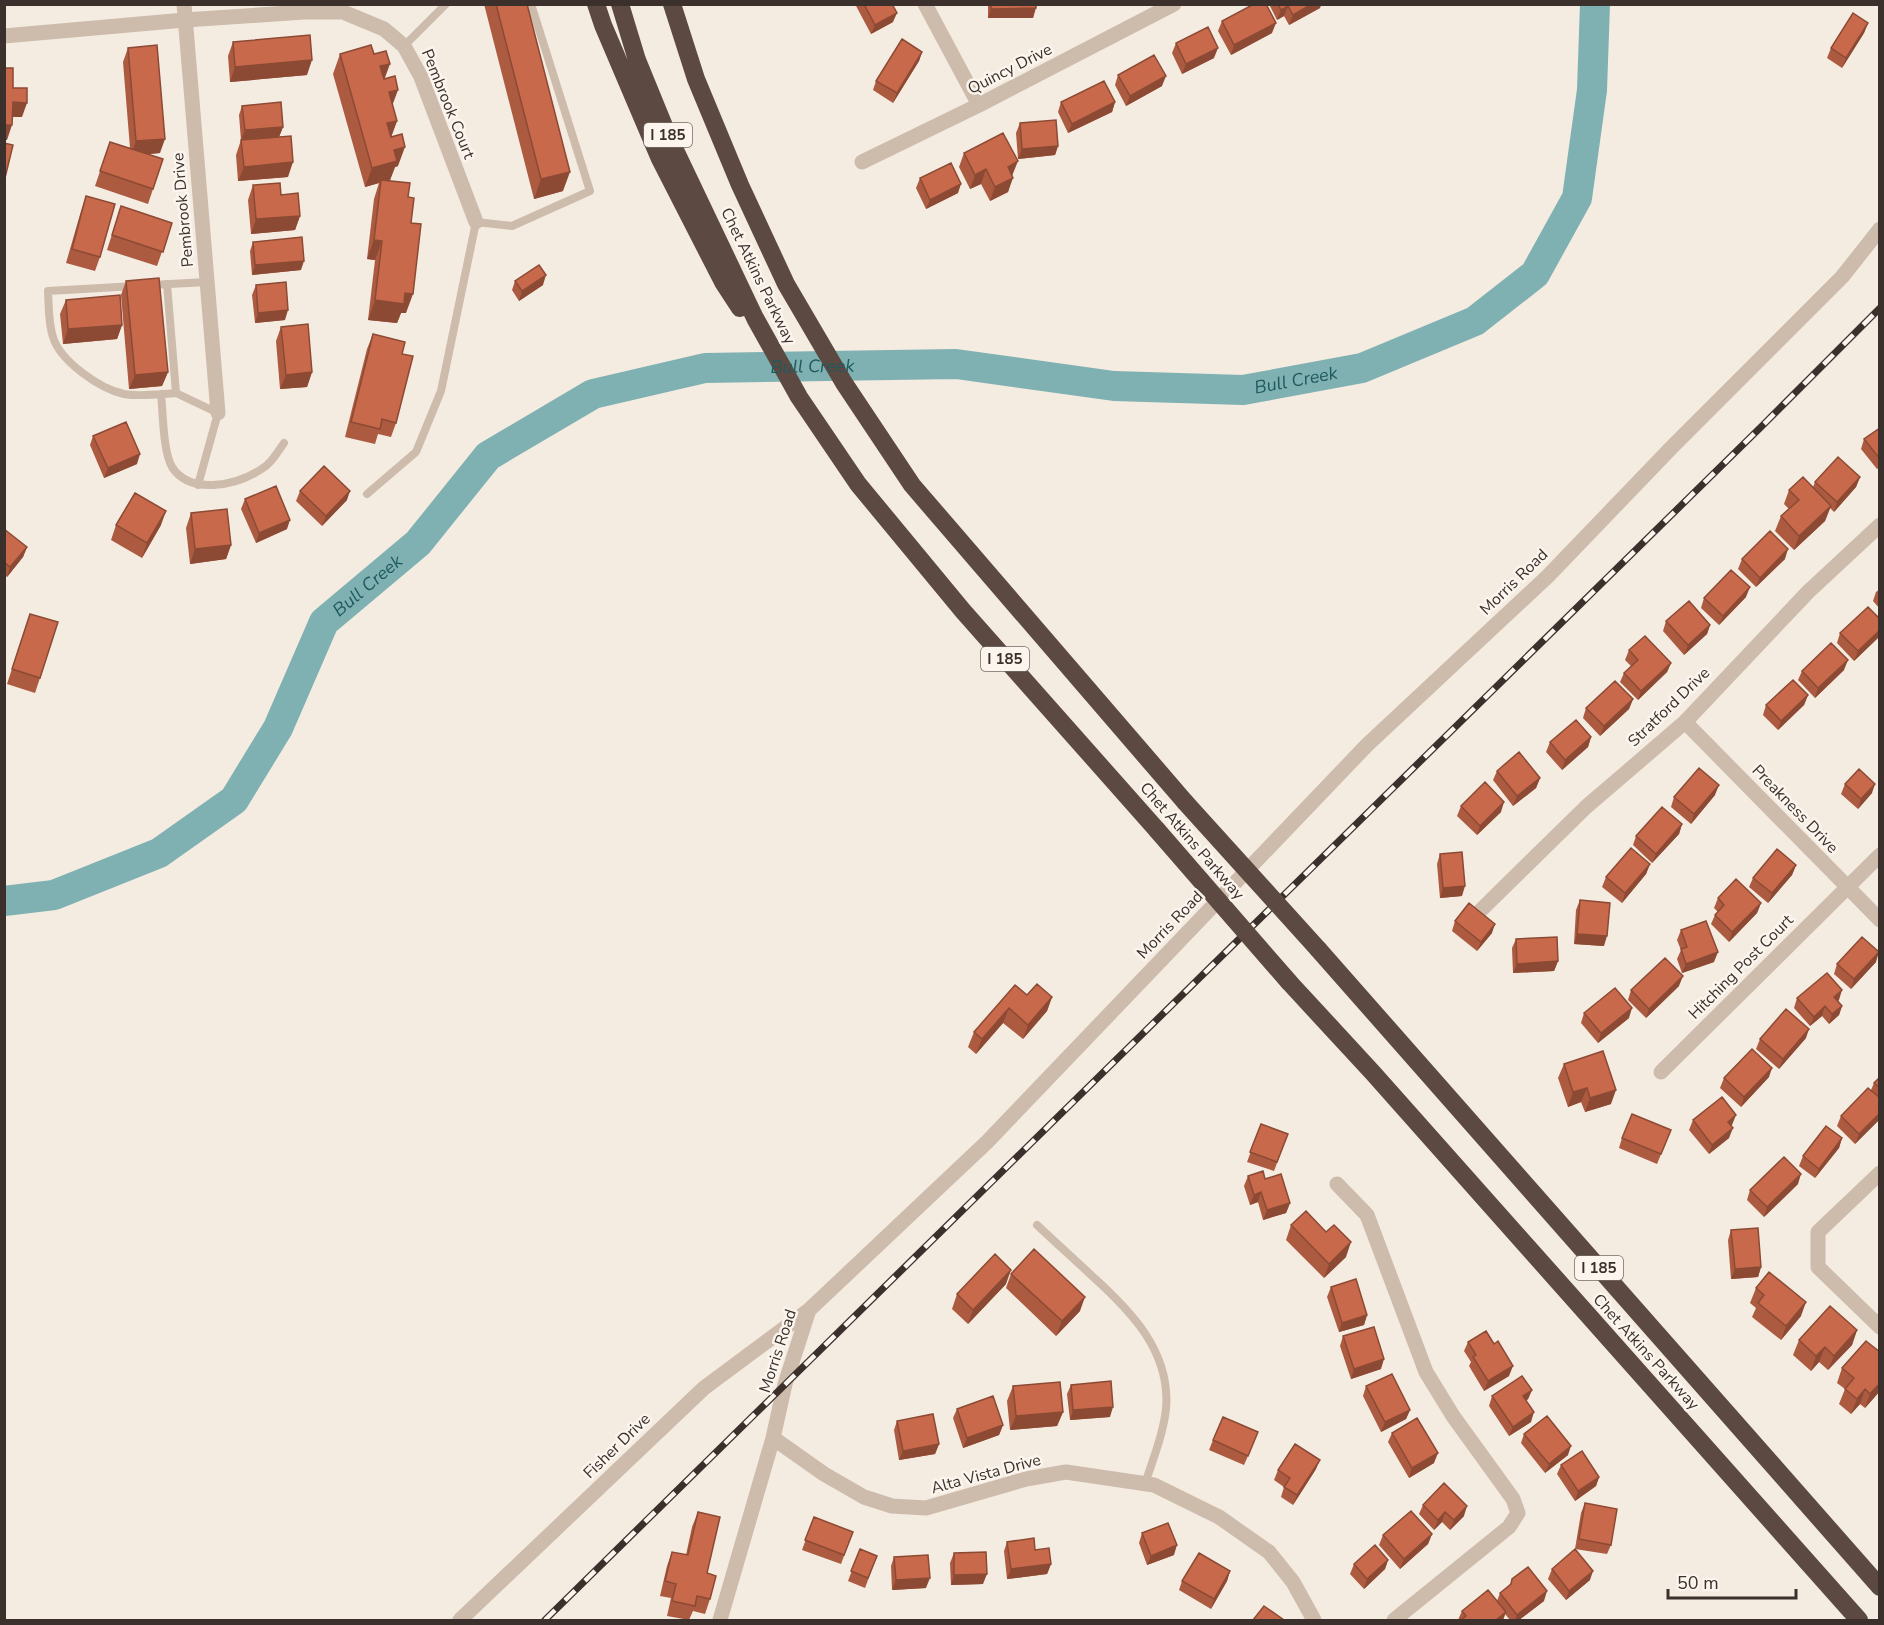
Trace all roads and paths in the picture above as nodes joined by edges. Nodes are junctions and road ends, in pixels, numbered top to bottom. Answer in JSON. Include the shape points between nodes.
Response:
{"nodes":[{"id":1,"x":446,"y":4,"type":"edge"},
{"id":2,"x":531,"y":4,"type":"edge"},
{"id":3,"x":596,"y":4,"type":"edge"},
{"id":4,"x":620,"y":4,"type":"edge"},
{"id":5,"x":672,"y":4,"type":"edge"},
{"id":6,"x":926,"y":4,"type":"edge"},
{"id":7,"x":1174,"y":4,"type":"edge"},
{"id":8,"x":185,"y":12,"type":"edge"},
{"id":9,"x":4,"y":36,"type":"edge"},
{"id":10,"x":404,"y":46,"type":"junction"},
{"id":11,"x":979,"y":105,"type":"junction"},
{"id":12,"x":862,"y":162,"type":"dead end"},
{"id":13,"x":476,"y":222,"type":"junction"},
{"id":14,"x":1880,"y":229,"type":"edge"},
{"id":15,"x":207,"y":282,"type":"junction"},
{"id":16,"x":167,"y":284,"type":"junction"},
{"id":17,"x":176,"y":393,"type":"junction"},
{"id":18,"x":161,"y":394,"type":"junction"},
{"id":19,"x":799,"y":397,"type":"junction"},
{"id":20,"x":218,"y":413,"type":"junction"},
{"id":21,"x":284,"y":443,"type":"dead end"},
{"id":22,"x":198,"y":485,"type":"junction"},
{"id":23,"x":367,"y":494,"type":"dead end"},
{"id":24,"x":1880,"y":525,"type":"edge"},
{"id":25,"x":1684,"y":722,"type":"junction"},
{"id":26,"x":1880,"y":855,"type":"edge"},
{"id":27,"x":1847,"y":887,"type":"junction"},
{"id":28,"x":1480,"y":911,"type":"edge"},
{"id":29,"x":1880,"y":920,"type":"edge"},
{"id":30,"x":1661,"y":1072,"type":"dead end"},
{"id":31,"x":1880,"y":1173,"type":"edge"},
{"id":32,"x":1337,"y":1184,"type":"dead end"},
{"id":33,"x":1037,"y":1225,"type":"dead end"},
{"id":34,"x":809,"y":1310,"type":"junction"},
{"id":35,"x":1880,"y":1327,"type":"edge"},
{"id":36,"x":773,"y":1438,"type":"junction"},
{"id":37,"x":1145,"y":1484,"type":"junction"},
{"id":38,"x":1880,"y":1587,"type":"edge"},
{"id":39,"x":460,"y":1620,"type":"edge"},
{"id":40,"x":720,"y":1620,"type":"edge"},
{"id":41,"x":1314,"y":1620,"type":"edge"},
{"id":42,"x":1394,"y":1620,"type":"edge"},
{"id":43,"x":1859,"y":1620,"type":"edge"}],
"edges":[{"from":1,"to":10,"type":"lane"},
{"from":2,"to":13,"type":"lane","via":[[590,191],[512,226]]},
{"from":3,"to":19,"type":"highway","via":[[660,159],[709,255]]},
{"from":4,"to":19,"type":"highway","name":"Chet Atkins Parkway","number":"I 185","via":[[666,131],[755,318]]},
{"from":5,"to":38,"type":"highway","name":"Chet Atkins Parkway","number":"I 185","bridge":true,"via":[[696,79],[786,284],[844,383],[912,485],[1185,802]]},
{"from":6,"to":11,"type":"street"},
{"from":7,"to":11,"type":"street","name":"Quincy Drive"},
{"from":8,"to":9,"type":"street","name":"Pembrook Court"},
{"from":8,"to":10,"type":"street","name":"Pembrook Court","via":[[343,12],[384,29]]},
{"from":8,"to":15,"type":"street","name":"Pembrook Drive"},
{"from":10,"to":13,"type":"street","name":"Pembrook Court","via":[[421,77]]},
{"from":11,"to":12,"type":"street","name":"Quincy Drive"},
{"from":13,"to":23,"type":"lane","via":[[441,391],[416,452]]},
{"from":14,"to":34,"type":"street","name":"Morris Road","via":[[1842,277],[1548,576],[1367,745],[987,1142]]},
{"from":15,"to":16,"type":"lane"},
{"from":15,"to":20,"type":"street","name":"Pembrook Drive"},
{"from":16,"to":17,"type":"lane"},
{"from":16,"to":18,"type":"lane","via":[[48,291],[53,339],[60,353],[101,384],[122,393]]},
{"from":17,"to":18,"type":"lane"},
{"from":17,"to":20,"type":"lane"},
{"from":18,"to":22,"type":"lane","via":[[167,454],[183,479]]},
{"from":19,"to":43,"type":"highway","name":"Chet Atkins Parkway","number":"I 185","bridge":true,"via":[[858,484],[963,611],[1288,982]]},
{"from":20,"to":22,"type":"lane"},
{"from":21,"to":22,"type":"lane","via":[[260,470],[220,484]]},
{"from":24,"to":25,"type":"street","name":"Stratford Drive","via":[[1808,592]]},
{"from":25,"to":27,"type":"street","name":"Preakness Drive"},
{"from":25,"to":28,"type":"street","name":"Stratford Drive","via":[[1586,807]]},
{"from":26,"to":27,"type":"street","name":"Hitching Post Court"},
{"from":27,"to":29,"type":"street","name":"Preakness Drive"},
{"from":27,"to":30,"type":"street","name":"Hitching Post Court"},
{"from":31,"to":35,"type":"street","via":[[1818,1232],[1818,1267]]},
{"from":32,"to":42,"type":"street","via":[[1367,1215],[1426,1372],[1513,1499],[1518,1514],[1509,1527]]},
{"from":33,"to":37,"type":"lane","via":[[1121,1302],[1150,1341],[1165,1386],[1166,1406],[1164,1426]]},
{"from":34,"to":36,"type":"street","name":"Morris Road","via":[[785,1384]]},
{"from":34,"to":39,"type":"street","name":"Fisher Drive","via":[[704,1388]]},
{"from":36,"to":37,"type":"street","name":"Alta Vista Drive","via":[[864,1497],[892,1506],[926,1508],[1026,1479],[1066,1472]]},
{"from":36,"to":40,"type":"street","name":"Morris Road"},
{"from":37,"to":41,"type":"street","name":"Alta Vista Drive","via":[[1219,1517],[1269,1552],[1293,1582]]}]}
